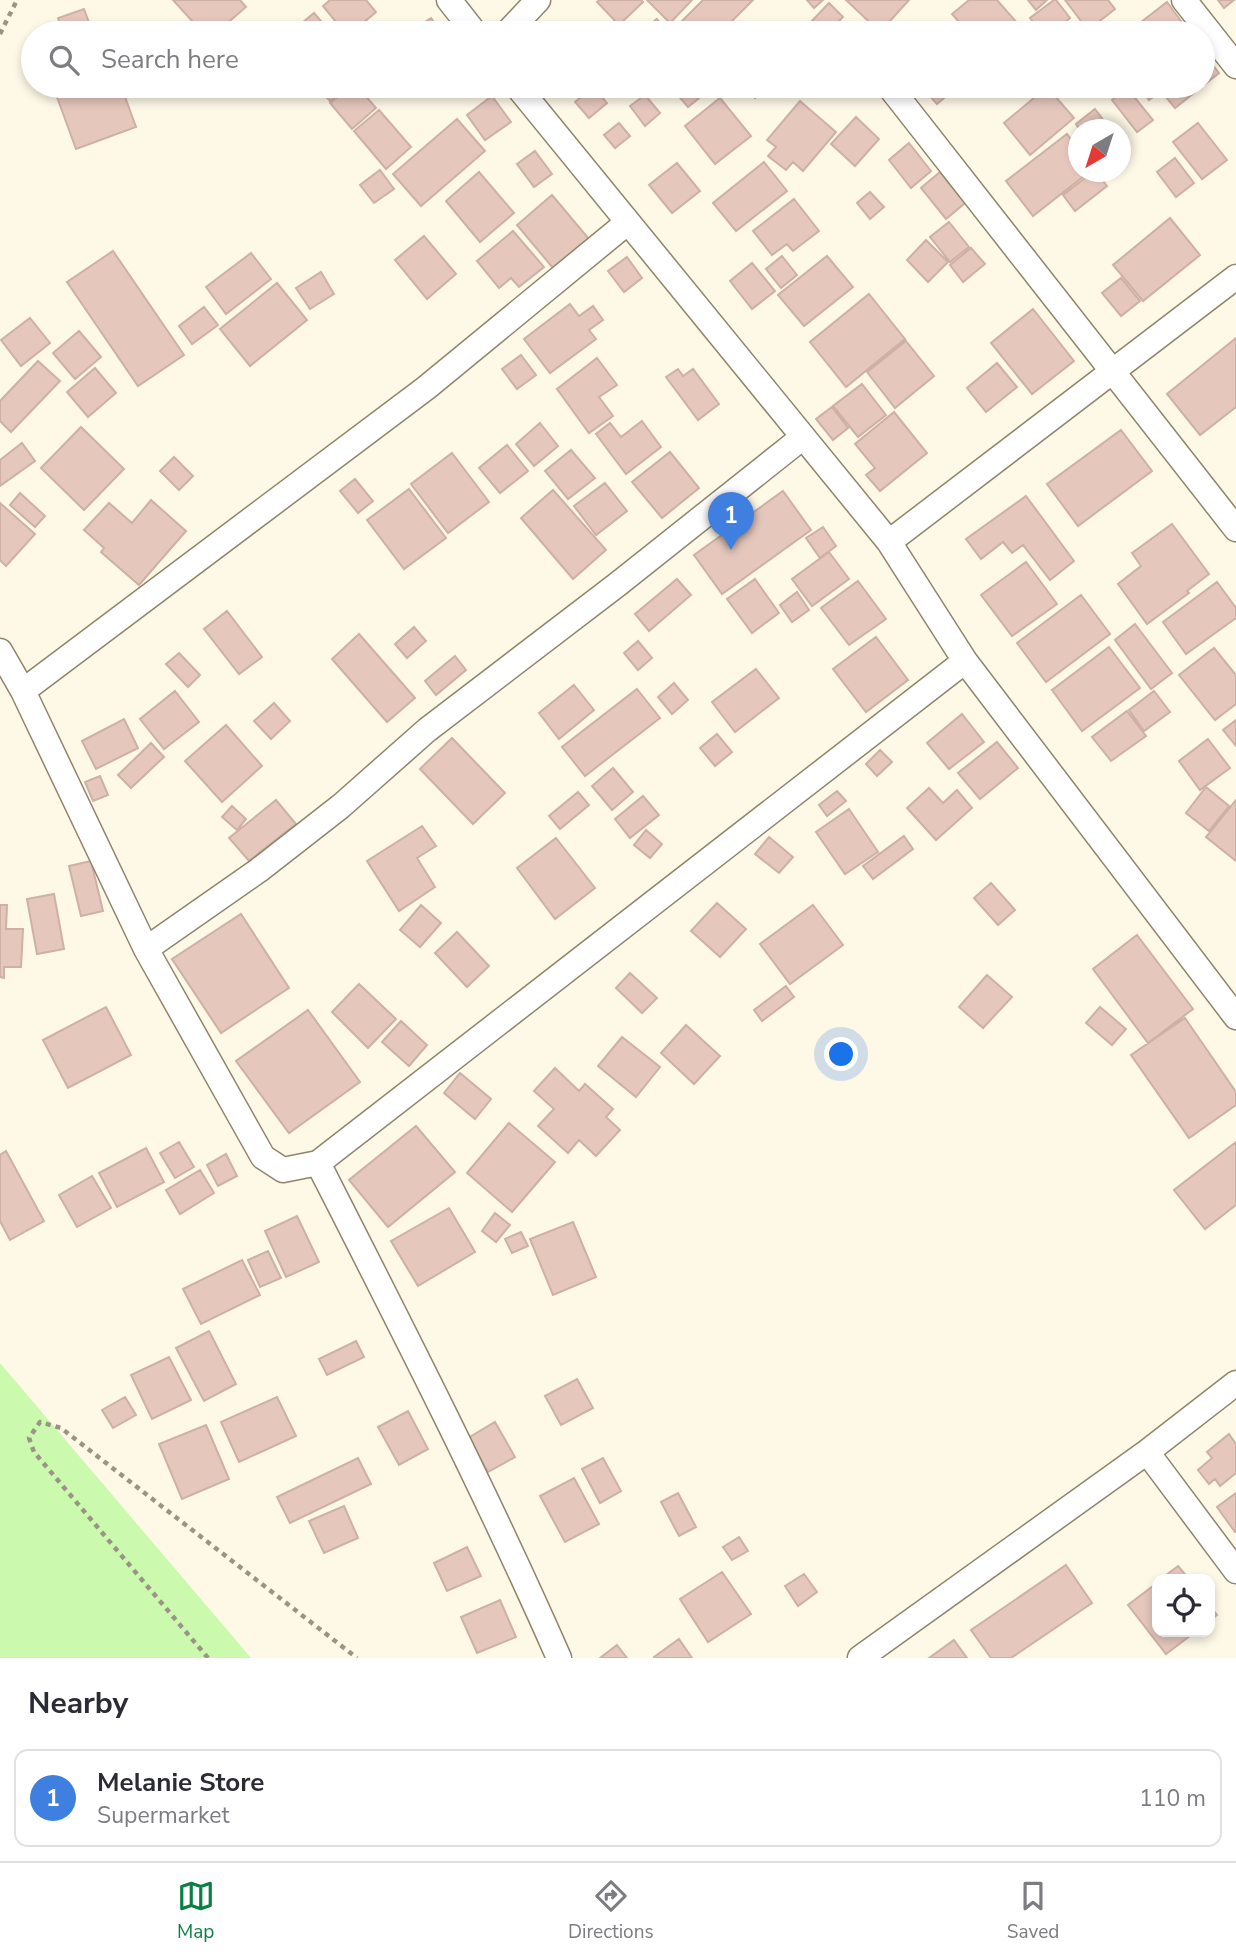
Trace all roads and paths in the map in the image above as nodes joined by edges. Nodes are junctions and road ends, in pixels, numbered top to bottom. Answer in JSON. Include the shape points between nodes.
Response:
{"nodes":[{"id":1,"x":17,"y":0,"type":"edge"},
{"id":2,"x":449,"y":0,"type":"edge"},
{"id":3,"x":538,"y":0,"type":"edge"},
{"id":4,"x":1184,"y":0,"type":"edge"},
{"id":5,"x":466,"y":21,"type":"edge"},
{"id":6,"x":518,"y":21,"type":"edge"},
{"id":7,"x":1201,"y":21,"type":"edge"},
{"id":8,"x":0,"y":34,"type":"edge"},
{"id":9,"x":1215,"y":39,"type":"edge"},
{"id":10,"x":1236,"y":66,"type":"edge"},
{"id":11,"x":527,"y":98,"type":"edge"},
{"id":12,"x":898,"y":98,"type":"edge"},
{"id":13,"x":628,"y":222,"type":"junction"},
{"id":14,"x":1236,"y":277,"type":"edge"},
{"id":15,"x":1112,"y":373,"type":"junction"},
{"id":16,"x":803,"y":437,"type":"junction"},
{"id":17,"x":1236,"y":529,"type":"edge"},
{"id":18,"x":889,"y":542,"type":"junction"},
{"id":19,"x":0,"y":651,"type":"edge"},
{"id":20,"x":965,"y":661,"type":"junction"},
{"id":21,"x":23,"y":691,"type":"junction"},
{"id":22,"x":146,"y":949,"type":"junction"},
{"id":23,"x":1236,"y":1017,"type":"edge"},
{"id":24,"x":318,"y":1163,"type":"junction"},
{"id":25,"x":1236,"y":1383,"type":"edge"},
{"id":26,"x":1147,"y":1451,"type":"junction"},
{"id":27,"x":1236,"y":1571,"type":"edge"},
{"id":28,"x":208,"y":1658,"type":"edge"},
{"id":29,"x":357,"y":1658,"type":"edge"},
{"id":30,"x":559,"y":1658,"type":"edge"},
{"id":31,"x":860,"y":1658,"type":"edge"}],
"edges":[{"from":1,"to":8,"type":"path"},
{"from":2,"to":5,"type":"street"},
{"from":3,"to":6,"type":"street"},
{"from":4,"to":7,"type":"street"},
{"from":9,"to":10,"type":"street"},
{"from":11,"to":13,"type":"street"},
{"from":12,"to":15,"type":"street"},
{"from":13,"to":16,"type":"street"},
{"from":13,"to":21,"type":"street","via":[[426,388]]},
{"from":14,"to":15,"type":"street"},
{"from":15,"to":17,"type":"street"},
{"from":15,"to":18,"type":"street"},
{"from":16,"to":18,"type":"street"},
{"from":16,"to":22,"type":"street","via":[[427,730],[331,814]]},
{"from":18,"to":20,"type":"street"},
{"from":19,"to":21,"type":"street"},
{"from":20,"to":23,"type":"street"},
{"from":20,"to":24,"type":"street"},
{"from":21,"to":22,"type":"street"},
{"from":22,"to":24,"type":"street","via":[[263,1157],[283,1170]]},
{"from":24,"to":30,"type":"street","via":[[507,1539]]},
{"from":25,"to":26,"type":"street"},
{"from":26,"to":27,"type":"street"},
{"from":26,"to":31,"type":"street"},
{"from":28,"to":29,"type":"path","via":[[34,1452],[29,1438],[40,1422],[61,1428]]}]}
